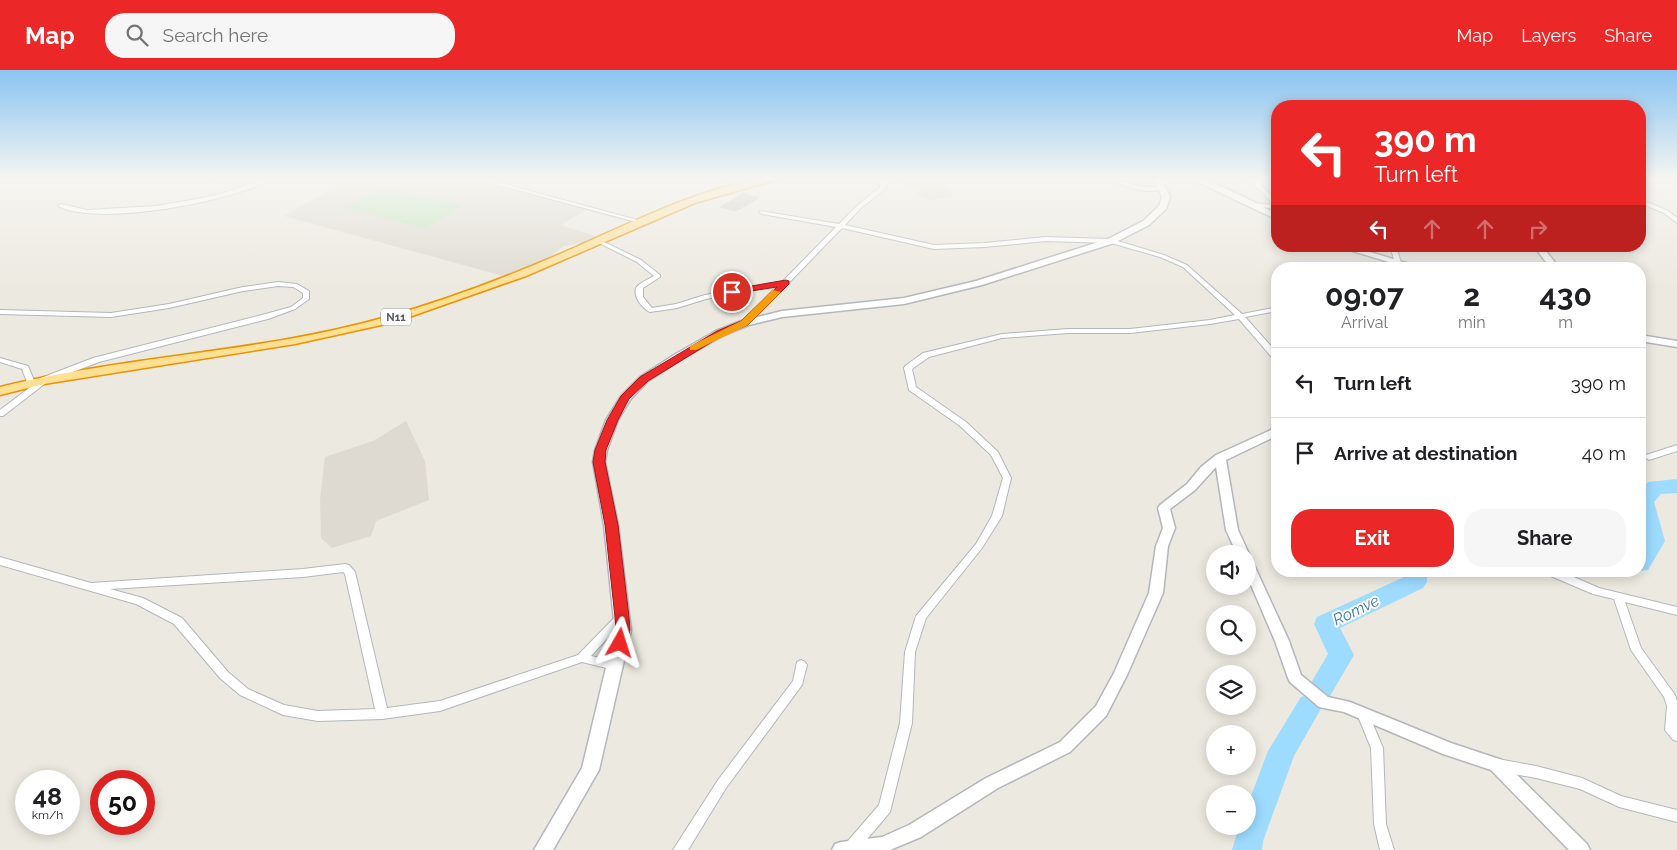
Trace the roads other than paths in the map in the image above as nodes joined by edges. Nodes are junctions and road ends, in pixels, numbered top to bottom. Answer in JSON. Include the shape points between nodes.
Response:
{"nodes":[{"id":1,"x":617,"y":215,"type":"edge"},
{"id":2,"x":653,"y":215,"type":"edge"},
{"id":3,"x":781,"y":215,"type":"edge"},
{"id":4,"x":851,"y":215,"type":"edge"},
{"id":5,"x":1154,"y":215,"type":"edge"},
{"id":6,"x":638,"y":221,"type":"junction"},
{"id":7,"x":842,"y":226,"type":"junction"},
{"id":8,"x":598,"y":241,"type":"junction"},
{"id":9,"x":1112,"y":241,"type":"junction"},
{"id":10,"x":1357,"y":252,"type":"edge"},
{"id":11,"x":1543,"y":252,"type":"edge"},
{"id":12,"x":1385,"y":262,"type":"edge"},
{"id":13,"x":1551,"y":262,"type":"edge"},
{"id":14,"x":786,"y":282,"type":"junction"},
{"id":15,"x":1271,"y":311,"type":"edge"},
{"id":16,"x":0,"y":312,"type":"edge"},
{"id":17,"x":1241,"y":317,"type":"junction"},
{"id":18,"x":745,"y":323,"type":"junction"},
{"id":19,"x":1646,"y":339,"type":"edge"},
{"id":20,"x":1677,"y":344,"type":"edge"},
{"id":21,"x":1271,"y":351,"type":"edge"},
{"id":22,"x":0,"y":360,"type":"edge"},
{"id":23,"x":44,"y":380,"type":"junction"},
{"id":24,"x":31,"y":383,"type":"junction"},
{"id":25,"x":0,"y":391,"type":"edge"},
{"id":26,"x":0,"y":414,"type":"edge"},
{"id":27,"x":1271,"y":434,"type":"edge"},
{"id":28,"x":1677,"y":448,"type":"edge"},
{"id":29,"x":1649,"y":457,"type":"dead end"},
{"id":30,"x":1220,"y":458,"type":"junction"},
{"id":31,"x":1239,"y":545,"type":"edge"},
{"id":32,"x":0,"y":561,"type":"edge"},
{"id":33,"x":1564,"y":577,"type":"edge"},
{"id":34,"x":1256,"y":583,"type":"edge"},
{"id":35,"x":90,"y":586,"type":"junction"},
{"id":36,"x":1618,"y":597,"type":"junction"},
{"id":37,"x":1677,"y":611,"type":"edge"},
{"id":38,"x":622,"y":617,"type":"junction"},
{"id":39,"x":582,"y":658,"type":"junction"},
{"id":40,"x":615,"y":665,"type":"junction"},
{"id":41,"x":801,"y":665,"type":"dead end"},
{"id":42,"x":382,"y":714,"type":"junction"},
{"id":43,"x":1363,"y":714,"type":"junction"},
{"id":44,"x":1677,"y":736,"type":"edge"},
{"id":45,"x":1496,"y":765,"type":"junction"},
{"id":46,"x":1677,"y":816,"type":"edge"},
{"id":47,"x":846,"y":849,"type":"edge"},
{"id":48,"x":543,"y":850,"type":"edge"},
{"id":49,"x":680,"y":850,"type":"edge"},
{"id":50,"x":1387,"y":850,"type":"edge"},
{"id":51,"x":1581,"y":850,"type":"edge"}],
"edges":[{"from":1,"to":6,"type":"street"},
{"from":2,"to":6,"type":"highway","number":"N11"},
{"from":3,"to":7,"type":"street"},
{"from":4,"to":7,"type":"street"},
{"from":5,"to":9,"type":"main road"},
{"from":6,"to":8,"type":"highway","number":"N11"},
{"from":7,"to":9,"type":"street","via":[[934,247],[1045,239]]},
{"from":7,"to":14,"type":"street"},
{"from":8,"to":14,"type":"street","via":[[656,273],[658,276],[640,287],[639,292],[642,302],[650,310]]},
{"from":8,"to":23,"type":"highway","number":"N11","via":[[462,296],[347,331]]},
{"from":9,"to":17,"type":"street","via":[[1185,266]]},
{"from":9,"to":18,"type":"main road","via":[[937,294],[904,301],[782,314]]},
{"from":10,"to":12,"type":"street"},
{"from":11,"to":13,"type":"street"},
{"from":14,"to":18,"type":"street"},
{"from":15,"to":17,"type":"street"},
{"from":16,"to":23,"type":"street","via":[[111,315],[278,284],[296,285],[307,292],[306,299],[293,308],[96,360]]},
{"from":17,"to":21,"type":"street"},
{"from":17,"to":47,"type":"street","via":[[1130,332],[1068,331],[1002,336],[926,355],[908,368],[912,388],[963,424],[995,454],[1007,478],[997,516],[979,546],[921,616],[910,652],[906,723],[885,808]]},
{"from":18,"to":38,"type":"main road","via":[[720,333],[644,379],[625,398],[612,420],[599,462],[611,525]]},
{"from":19,"to":20,"type":"street"},
{"from":22,"to":24,"type":"street","via":[[25,368]]},
{"from":23,"to":24,"type":"highway","number":"N11"},
{"from":23,"to":26,"type":"street"},
{"from":24,"to":25,"type":"highway","number":"N11"},
{"from":27,"to":30,"type":"street"},
{"from":28,"to":29,"type":"street"},
{"from":30,"to":31,"type":"street","via":[[1232,530]]},
{"from":30,"to":47,"type":"street","via":[[1164,508],[1169,528],[1162,546],[1156,594],[1100,711],[1065,747],[992,783],[915,831],[882,845]]},
{"from":32,"to":35,"type":"street"},
{"from":33,"to":36,"type":"street"},
{"from":34,"to":43,"type":"street","via":[[1295,678],[1324,704],[1345,706]]},
{"from":35,"to":42,"type":"street","via":[[139,601],[178,621],[224,675],[244,692],[283,710],[318,716]]},
{"from":35,"to":42,"type":"street","via":[[345,568],[350,572]]},
{"from":36,"to":37,"type":"street"},
{"from":36,"to":44,"type":"street","via":[[1636,650],[1669,695],[1673,706],[1671,730]]},
{"from":38,"to":39,"type":"street"},
{"from":38,"to":40,"type":"main road","via":[[623,630]]},
{"from":39,"to":40,"type":"street"},
{"from":39,"to":42,"type":"street","via":[[440,706]]},
{"from":40,"to":48,"type":"main road","via":[[590,770]]},
{"from":41,"to":49,"type":"street","via":[[798,682],[722,784]]},
{"from":43,"to":45,"type":"street"},
{"from":43,"to":50,"type":"street","via":[[1377,748],[1380,824]]},
{"from":45,"to":46,"type":"street","via":[[1582,784],[1619,801]]},
{"from":45,"to":51,"type":"street"}]}
